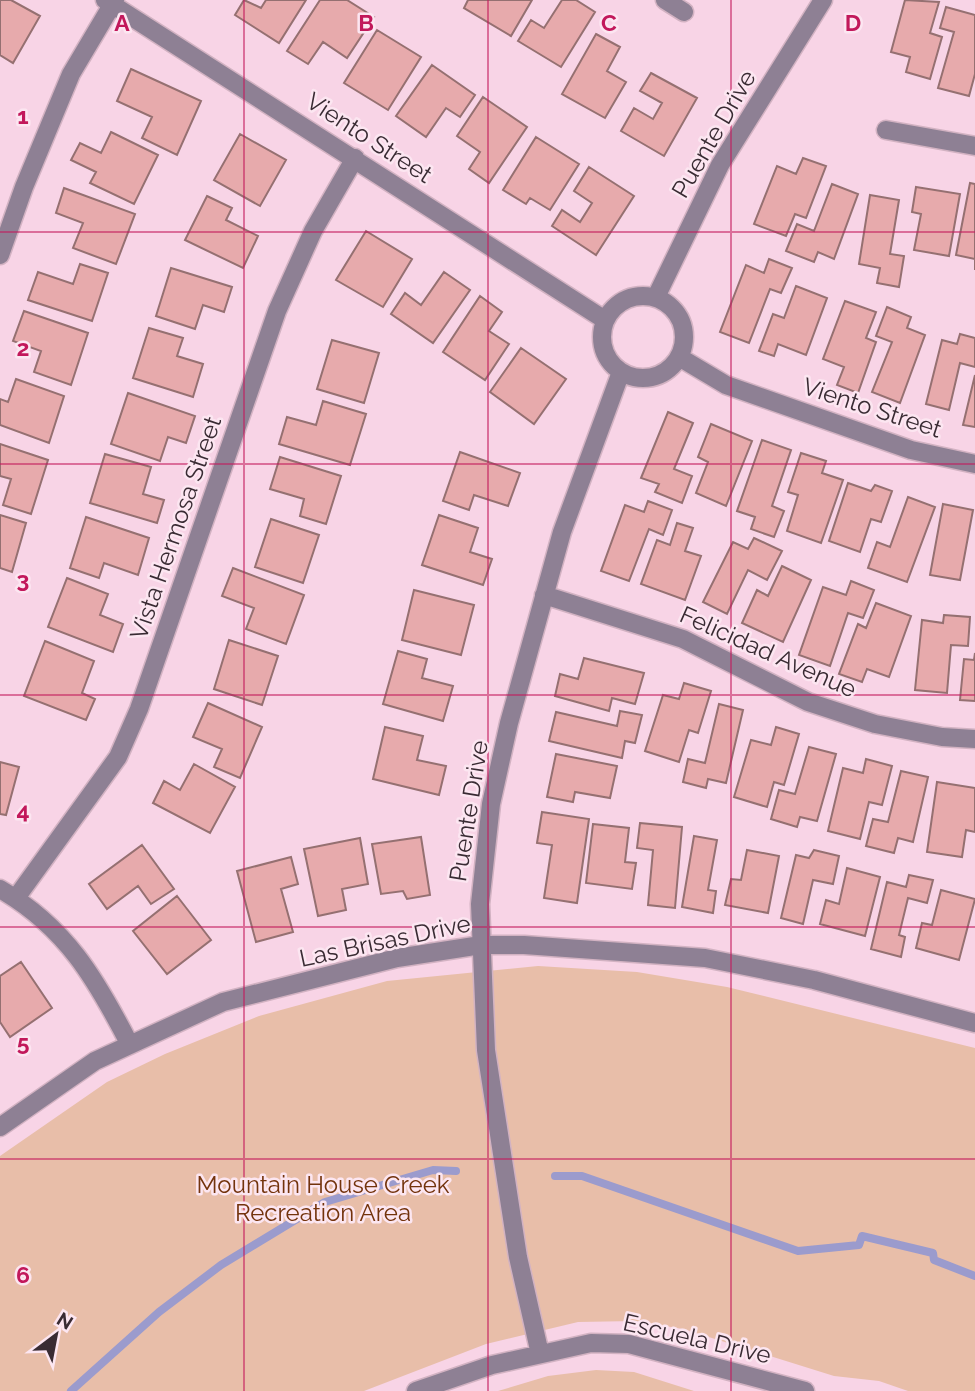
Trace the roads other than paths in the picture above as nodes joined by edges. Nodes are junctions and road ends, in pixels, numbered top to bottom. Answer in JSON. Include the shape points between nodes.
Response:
{"nodes":[{"id":1,"x":665,"y":0,"type":"edge"},
{"id":2,"x":823,"y":0,"type":"edge"},
{"id":3,"x":111,"y":1,"type":"edge"},
{"id":4,"x":684,"y":12,"type":"dead end"},
{"id":5,"x":886,"y":130,"type":"dead end"},
{"id":6,"x":975,"y":146,"type":"edge"},
{"id":7,"x":355,"y":158,"type":"junction"},
{"id":8,"x":0,"y":255,"type":"edge"},
{"id":9,"x":656,"y":298,"type":"junction"},
{"id":10,"x":605,"y":320,"type":"junction"},
{"id":11,"x":679,"y":358,"type":"junction"},
{"id":12,"x":621,"y":372,"type":"junction"},
{"id":13,"x":975,"y":464,"type":"edge"},
{"id":14,"x":544,"y":595,"type":"junction"},
{"id":15,"x":975,"y":739,"type":"edge"},
{"id":16,"x":0,"y":889,"type":"edge"},
{"id":17,"x":16,"y":898,"type":"junction"},
{"id":18,"x":481,"y":945,"type":"junction"},
{"id":19,"x":975,"y":1023,"type":"edge"},
{"id":20,"x":130,"y":1045,"type":"junction"},
{"id":21,"x":0,"y":1127,"type":"edge"},
{"id":22,"x":540,"y":1354,"type":"junction"},
{"id":23,"x":416,"y":1391,"type":"edge"},
{"id":24,"x":805,"y":1391,"type":"edge"}],
"edges":[{"from":1,"to":4,"type":"street"},
{"from":2,"to":9,"type":"street","name":"Puente Drive","via":[[720,165]]},
{"from":3,"to":7,"type":"street","name":"Viento Street"},
{"from":3,"to":8,"type":"street","via":[[71,74]]},
{"from":5,"to":6,"type":"street"},
{"from":7,"to":10,"type":"street","name":"Viento Street"},
{"from":7,"to":17,"type":"street","name":"Vista Hermosa Street","via":[[313,231],[277,312],[139,709],[118,757]]},
{"from":9,"to":10,"type":"street","via":[[622,301]]},
{"from":9,"to":11,"type":"street","via":[[682,322],[684,346]]},
{"from":10,"to":12,"type":"street","via":[[601,337],[605,353]]},
{"from":11,"to":12,"type":"street","via":[[653,377]]},
{"from":11,"to":13,"type":"street","name":"Viento Street","via":[[726,384],[911,450]]},
{"from":12,"to":14,"type":"street","name":"Puente Drive","via":[[562,532]]},
{"from":14,"to":15,"type":"street","name":"Felicidad Avenue","via":[[683,639],[808,702],[942,737]]},
{"from":14,"to":18,"type":"street","name":"Puente Drive","via":[[491,804],[480,904]]},
{"from":16,"to":17,"type":"street"},
{"from":17,"to":20,"type":"street","via":[[73,949],[94,977]]},
{"from":18,"to":19,"type":"street","name":"Las Brisas Drive","via":[[705,958],[814,980]]},
{"from":18,"to":20,"type":"street","name":"Las Brisas Drive","via":[[397,958],[223,1002]]},
{"from":18,"to":22,"type":"street","name":"Puente Drive","via":[[486,1050],[518,1257]]},
{"from":20,"to":21,"type":"street","name":"Las Brisas Drive","via":[[95,1061]]},
{"from":22,"to":23,"type":"street","name":"Escuela Drive"},
{"from":22,"to":24,"type":"street","name":"Escuela Drive","via":[[591,1343],[629,1345]]}]}
